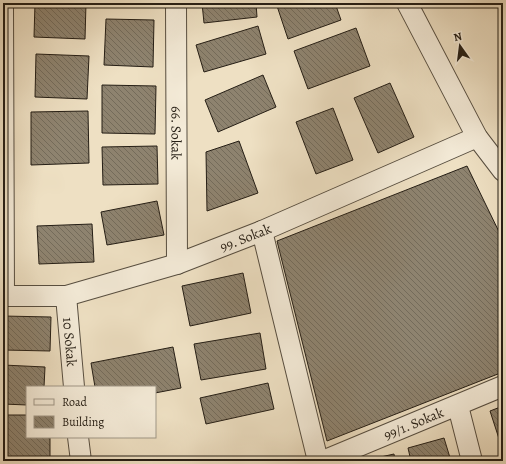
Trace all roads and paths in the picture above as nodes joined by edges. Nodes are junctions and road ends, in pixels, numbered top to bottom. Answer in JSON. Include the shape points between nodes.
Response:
{"nodes":[{"id":1,"x":176,"y":3,"type":"edge"},
{"id":2,"x":407,"y":3,"type":"edge"},
{"id":3,"x":3,"y":7,"type":"edge"},
{"id":4,"x":477,"y":137,"type":"junction"},
{"id":5,"x":503,"y":171,"type":"edge"},
{"id":6,"x":262,"y":231,"type":"junction"},
{"id":7,"x":177,"y":264,"type":"junction"},
{"id":8,"x":4,"y":296,"type":"edge"},
{"id":9,"x":66,"y":296,"type":"junction"},
{"id":10,"x":74,"y":386,"type":"edge"},
{"id":11,"x":503,"y":386,"type":"edge"},
{"id":12,"x":458,"y":406,"type":"junction"},
{"id":13,"x":78,"y":438,"type":"edge"},
{"id":14,"x":80,"y":461,"type":"edge"},
{"id":15,"x":318,"y":461,"type":"edge"},
{"id":16,"x":323,"y":461,"type":"edge"},
{"id":17,"x":472,"y":461,"type":"edge"}],
"edges":[{"from":1,"to":7,"type":"street","name":"66. Sokak"},
{"from":2,"to":4,"type":"street"},
{"from":3,"to":8,"type":"street"},
{"from":4,"to":5,"type":"street"},
{"from":4,"to":6,"type":"street","name":"99. Sokak"},
{"from":6,"to":7,"type":"street","name":"99. Sokak"},
{"from":6,"to":15,"type":"street"},
{"from":7,"to":9,"type":"street","name":"99. Sokak"},
{"from":8,"to":9,"type":"street","name":"99. Sokak"},
{"from":9,"to":10,"type":"street","name":"10 Sokak"},
{"from":11,"to":12,"type":"street","name":"99/1. Sokak"},
{"from":12,"to":16,"type":"street","name":"99/1. Sokak"},
{"from":12,"to":17,"type":"street"},
{"from":13,"to":14,"type":"street"}]}
